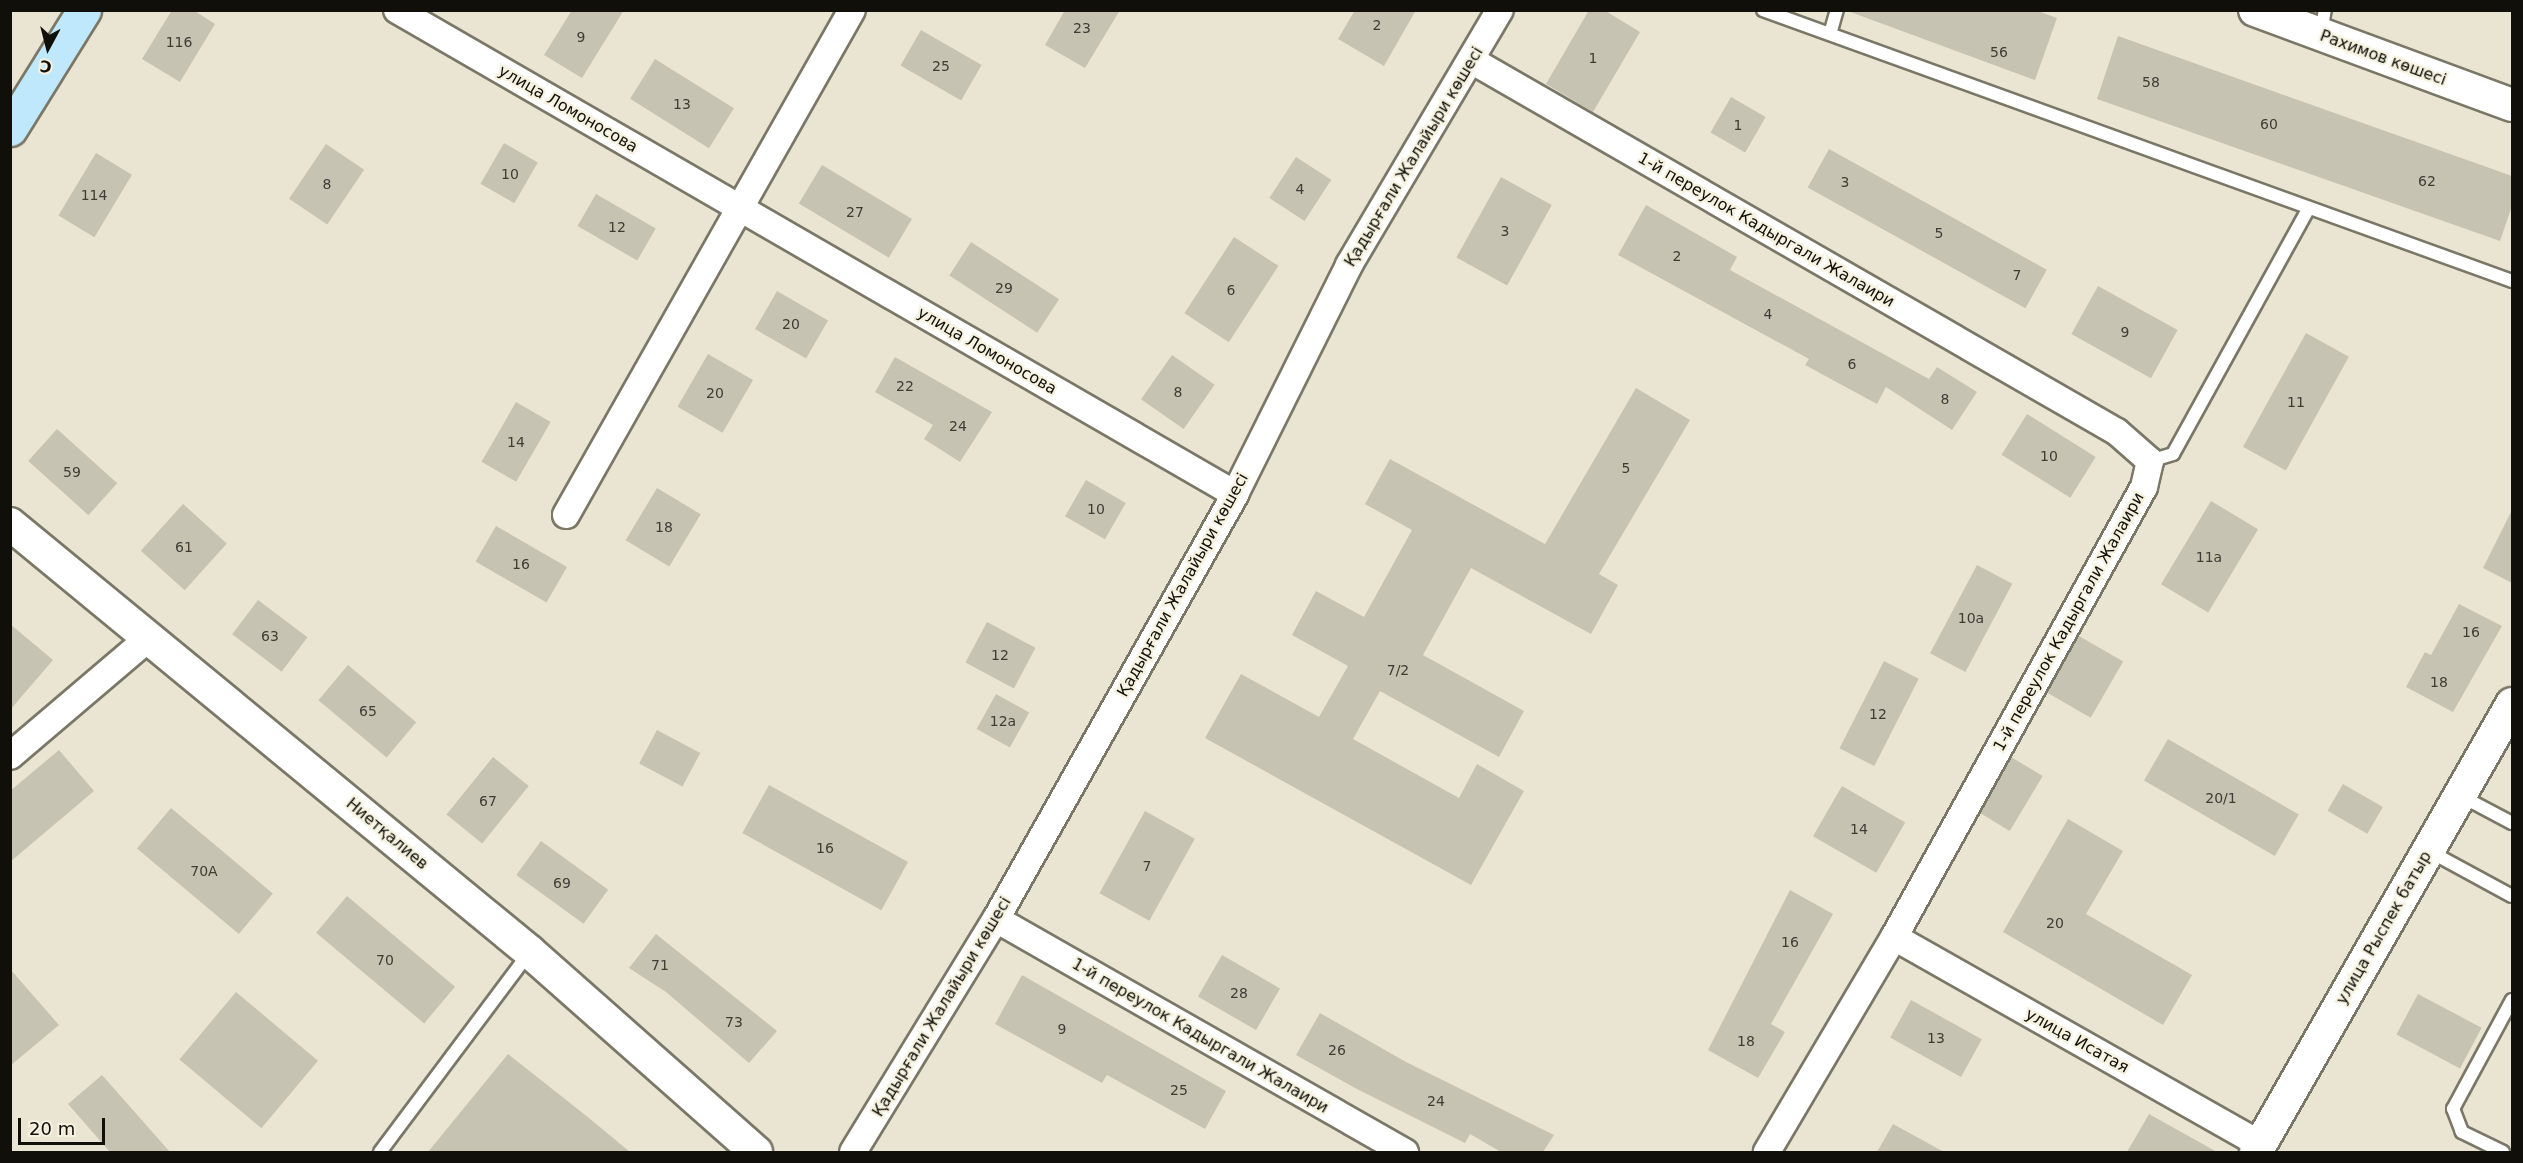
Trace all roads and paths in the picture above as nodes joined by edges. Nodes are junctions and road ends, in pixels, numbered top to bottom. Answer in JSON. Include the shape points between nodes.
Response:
{"nodes":[{"id":1,"x":84,"y":10,"type":"edge"},
{"id":2,"x":397,"y":10,"type":"edge"},
{"id":3,"x":852,"y":10,"type":"edge"},
{"id":4,"x":1500,"y":10,"type":"edge"},
{"id":5,"x":1763,"y":10,"type":"edge"},
{"id":6,"x":1837,"y":10,"type":"edge"},
{"id":7,"x":2254,"y":10,"type":"edge"},
{"id":8,"x":2323,"y":23,"type":"edge"},
{"id":9,"x":1830,"y":34,"type":"junction"},
{"id":10,"x":1471,"y":60,"type":"junction"},
{"id":11,"x":2512,"y":105,"type":"edge"},
{"id":12,"x":10,"y":129,"type":"edge"},
{"id":13,"x":739,"y":208,"type":"junction"},
{"id":14,"x":2309,"y":208,"type":"junction"},
{"id":15,"x":2512,"y":281,"type":"edge"},
{"id":16,"x":2150,"y":461,"type":"junction"},
{"id":17,"x":1235,"y":494,"type":"junction"},
{"id":18,"x":566,"y":514,"type":"dead end"},
{"id":19,"x":10,"y":524,"type":"edge"},
{"id":20,"x":150,"y":638,"type":"junction"},
{"id":21,"x":2512,"y":704,"type":"edge"},
{"id":22,"x":10,"y":756,"type":"edge"},
{"id":23,"x":2460,"y":796,"type":"junction"},
{"id":24,"x":2512,"y":823,"type":"edge"},
{"id":25,"x":2428,"y":851,"type":"junction"},
{"id":26,"x":2512,"y":896,"type":"edge"},
{"id":27,"x":996,"y":919,"type":"junction"},
{"id":28,"x":1894,"y":937,"type":"junction"},
{"id":29,"x":530,"y":952,"type":"junction"},
{"id":30,"x":2512,"y":1000,"type":"edge"},
{"id":31,"x":2258,"y":1148,"type":"edge"},
{"id":32,"x":380,"y":1152,"type":"edge"},
{"id":33,"x":756,"y":1152,"type":"edge"},
{"id":34,"x":853,"y":1152,"type":"edge"},
{"id":35,"x":1405,"y":1152,"type":"edge"},
{"id":36,"x":1767,"y":1152,"type":"edge"},
{"id":37,"x":2503,"y":1152,"type":"edge"}],
"edges":[{"from":1,"to":12,"type":"main road"},
{"from":2,"to":13,"type":"street","name":"улица Ломоносова"},
{"from":3,"to":13,"type":"street"},
{"from":4,"to":10,"type":"street","name":"Қадырғали Жалайыри көшесі"},
{"from":5,"to":9,"type":"lane"},
{"from":6,"to":9,"type":"lane"},
{"from":7,"to":8,"type":"street","name":"Рахимов көшесі"},
{"from":8,"to":11,"type":"street","name":"Рахимов көшесі"},
{"from":9,"to":14,"type":"lane"},
{"from":10,"to":16,"type":"street","name":"1-й переулок Кадыргали Жалаири","via":[[2117,432]]},
{"from":10,"to":17,"type":"street","name":"Қадырғали Жалайыри көшесі","via":[[1349,265]]},
{"from":13,"to":17,"type":"street","name":"улица Ломоносова"},
{"from":13,"to":18,"type":"street"},
{"from":14,"to":15,"type":"lane"},
{"from":14,"to":16,"type":"lane","via":[[2173,454]]},
{"from":16,"to":28,"type":"street","name":"1-й переулок Кадыргали Жалаири","via":[[2144,487]]},
{"from":17,"to":27,"type":"street","name":"Қадырғали Жалайыри көшесі"},
{"from":19,"to":20,"type":"street","name":"Ниетқалиев"},
{"from":20,"to":22,"type":"street"},
{"from":20,"to":29,"type":"street","name":"Ниетқалиев"},
{"from":21,"to":23,"type":"street","name":"улица Рыспек батыр"},
{"from":23,"to":24,"type":"lane"},
{"from":23,"to":25,"type":"street","name":"улица Рыспек батыр"},
{"from":25,"to":26,"type":"lane"},
{"from":25,"to":31,"type":"street","name":"улица Рыспек батыр"},
{"from":27,"to":34,"type":"street","name":"Қадырғали Жалайыри көшесі"},
{"from":27,"to":35,"type":"street","name":"1-й переулок Кадыргали Жалаири"},
{"from":28,"to":31,"type":"street","name":"улица Исатая"},
{"from":28,"to":36,"type":"street","name":"1-й переулок Кадыргали Жалаири"},
{"from":29,"to":32,"type":"lane"},
{"from":29,"to":33,"type":"street","name":"Ниетқалиев"},
{"from":30,"to":37,"type":"lane","via":[[2453,1109],[2462,1132]]}]}
